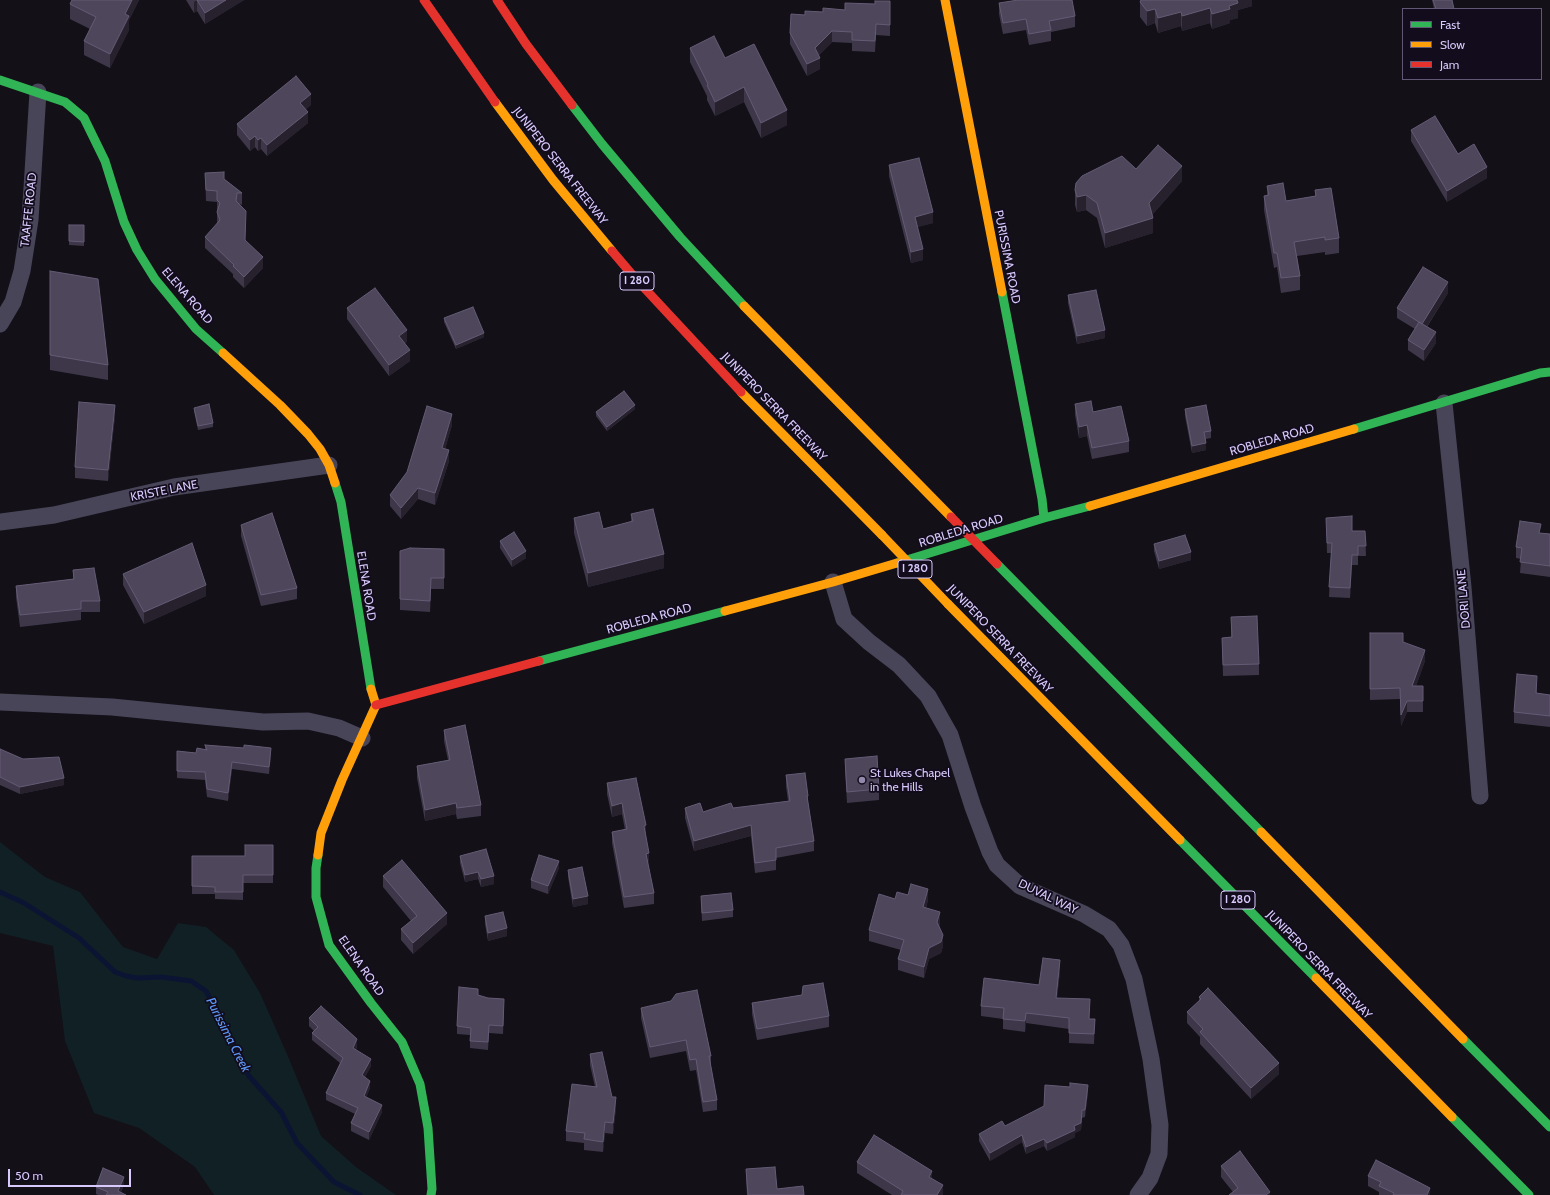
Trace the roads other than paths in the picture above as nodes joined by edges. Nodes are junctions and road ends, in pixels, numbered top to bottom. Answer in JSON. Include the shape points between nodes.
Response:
{"nodes":[{"id":1,"x":424,"y":0,"type":"edge"},
{"id":2,"x":498,"y":0,"type":"edge"},
{"id":3,"x":945,"y":0,"type":"edge"},
{"id":4,"x":0,"y":80,"type":"edge"},
{"id":5,"x":38,"y":92,"type":"junction"},
{"id":6,"x":0,"y":324,"type":"edge"},
{"id":7,"x":1550,"y":372,"type":"edge"},
{"id":8,"x":1444,"y":403,"type":"junction"},
{"id":9,"x":329,"y":465,"type":"junction"},
{"id":10,"x":1044,"y":518,"type":"junction"},
{"id":11,"x":0,"y":522,"type":"edge"},
{"id":12,"x":833,"y":582,"type":"junction"},
{"id":13,"x":0,"y":702,"type":"edge"},
{"id":14,"x":376,"y":705,"type":"junction"},
{"id":15,"x":362,"y":738,"type":"junction"},
{"id":16,"x":1480,"y":796,"type":"dead end"},
{"id":17,"x":1550,"y":1127,"type":"edge"},
{"id":18,"x":431,"y":1195,"type":"edge"},
{"id":19,"x":1138,"y":1195,"type":"edge"},
{"id":20,"x":1529,"y":1195,"type":"edge"}],
"edges":[{"from":1,"to":20,"type":"main road","name":"JUNIPERO SERRA FREEWAY","number":"I 280","bridge":true,"via":[[479,81],[553,180],[635,278],[948,604]]},
{"from":2,"to":17,"type":"main road","bridge":true,"via":[[526,44],[602,144],[680,237],[761,324]]},
{"from":3,"to":10,"type":"main road","name":"PURISSIMA ROAD"},
{"from":4,"to":5,"type":"main road","name":"ELENA ROAD"},
{"from":5,"to":6,"type":"street","name":"TAAFFE ROAD","via":[[30,220],[22,271],[13,302]]},
{"from":5,"to":9,"type":"main road","name":"ELENA ROAD","via":[[65,102],[84,118],[105,161],[124,222],[155,279],[196,328],[308,434]]},
{"from":7,"to":8,"type":"main road","name":"ROBLEDA ROAD"},
{"from":8,"to":10,"type":"main road","name":"ROBLEDA ROAD"},
{"from":8,"to":16,"type":"street","name":"DORI LANE","via":[[1463,588]]},
{"from":9,"to":11,"type":"street","name":"KRISTE LANE","via":[[174,488],[54,516]]},
{"from":9,"to":14,"type":"main road","name":"ELENA ROAD","via":[[341,502],[369,682]]},
{"from":10,"to":12,"type":"main road","name":"ROBLEDA ROAD"},
{"from":12,"to":14,"type":"main road","name":"ROBLEDA ROAD"},
{"from":12,"to":19,"type":"street","name":"DUVAL WAY","via":[[844,619],[899,665],[928,696],[950,735],[973,807],[997,865],[1020,886],[1084,914],[1109,929],[1121,945],[1134,979],[1151,1059],[1160,1125],[1159,1154],[1150,1178]]},
{"from":13,"to":15,"type":"street","via":[[112,707],[263,722],[308,721],[339,728]]},
{"from":14,"to":15,"type":"main road","name":"ELENA ROAD"},
{"from":15,"to":18,"type":"main road","name":"ELENA ROAD","via":[[321,833],[316,868],[316,897],[329,945],[402,1042],[420,1084],[428,1128]]}]}
